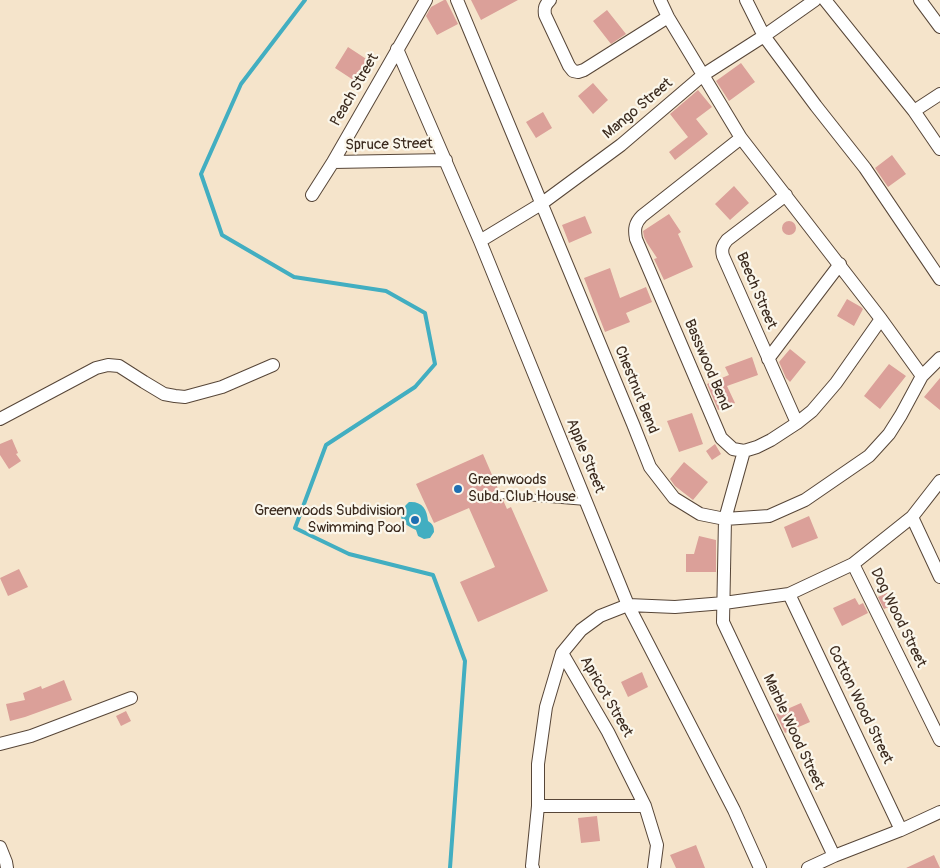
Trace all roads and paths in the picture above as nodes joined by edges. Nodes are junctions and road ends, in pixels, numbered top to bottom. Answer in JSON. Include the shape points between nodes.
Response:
{"nodes":[{"id":1,"x":426,"y":0,"type":"edge"},
{"id":2,"x":457,"y":0,"type":"edge"},
{"id":3,"x":660,"y":0,"type":"edge"},
{"id":4,"x":746,"y":0,"type":"edge"},
{"id":5,"x":815,"y":0,"type":"edge"},
{"id":6,"x":825,"y":0,"type":"edge"},
{"id":7,"x":920,"y":0,"type":"edge"},
{"id":8,"x":548,"y":3,"type":"edge"},
{"id":9,"x":668,"y":17,"type":"junction"},
{"id":10,"x":940,"y":27,"type":"edge"},
{"id":11,"x":764,"y":36,"type":"junction"},
{"id":12,"x":397,"y":49,"type":"junction"},
{"id":13,"x":703,"y":75,"type":"junction"},
{"id":14,"x":940,"y":94,"type":"edge"},
{"id":15,"x":914,"y":111,"type":"junction"},
{"id":16,"x":741,"y":138,"type":"junction"},
{"id":17,"x":940,"y":148,"type":"edge"},
{"id":18,"x":446,"y":160,"type":"junction"},
{"id":19,"x":333,"y":162,"type":"junction"},
{"id":20,"x":312,"y":195,"type":"dead end"},
{"id":21,"x":786,"y":195,"type":"junction"},
{"id":22,"x":542,"y":204,"type":"junction"},
{"id":23,"x":480,"y":241,"type":"junction"},
{"id":24,"x":840,"y":264,"type":"junction"},
{"id":25,"x":940,"y":279,"type":"edge"},
{"id":26,"x":881,"y":319,"type":"junction"},
{"id":27,"x":940,"y":358,"type":"edge"},
{"id":28,"x":768,"y":359,"type":"junction"},
{"id":29,"x":273,"y":365,"type":"dead end"},
{"id":30,"x":922,"y":376,"type":"junction"},
{"id":31,"x":0,"y":419,"type":"edge"},
{"id":32,"x":797,"y":422,"type":"junction"},
{"id":33,"x":744,"y":451,"type":"junction"},
{"id":34,"x":940,"y":481,"type":"edge"},
{"id":35,"x":502,"y":495,"type":"dead end"},
{"id":36,"x":586,"y":502,"type":"junction"},
{"id":37,"x":912,"y":517,"type":"junction"},
{"id":38,"x":725,"y":519,"type":"junction"},
{"id":39,"x":854,"y":564,"type":"junction"},
{"id":40,"x":940,"y":577,"type":"edge"},
{"id":41,"x":789,"y":594,"type":"junction"},
{"id":42,"x":724,"y":603,"type":"junction"},
{"id":43,"x":628,"y":605,"type":"junction"},
{"id":44,"x":562,"y":653,"type":"junction"},
{"id":45,"x":131,"y":698,"type":"dead end"},
{"id":46,"x":940,"y":740,"type":"edge"},
{"id":47,"x":0,"y":744,"type":"edge"},
{"id":48,"x":538,"y":806,"type":"junction"},
{"id":49,"x":645,"y":806,"type":"junction"},
{"id":50,"x":940,"y":812,"type":"edge"},
{"id":51,"x":902,"y":830,"type":"junction"},
{"id":52,"x":0,"y":847,"type":"edge"},
{"id":53,"x":834,"y":856,"type":"junction"},
{"id":54,"x":7,"y":868,"type":"edge"},
{"id":55,"x":533,"y":868,"type":"edge"},
{"id":56,"x":654,"y":868,"type":"edge"},
{"id":57,"x":760,"y":868,"type":"edge"},
{"id":58,"x":808,"y":868,"type":"edge"}],
"edges":[{"from":1,"to":12,"type":"street","name":"Peach Street"},
{"from":2,"to":22,"type":"street","name":"Chestnut Bend"},
{"from":3,"to":9,"type":"street"},
{"from":4,"to":11,"type":"street"},
{"from":5,"to":11,"type":"street","name":"Mango Street"},
{"from":6,"to":15,"type":"street"},
{"from":7,"to":10,"type":"street"},
{"from":8,"to":9,"type":"street","via":[[545,15],[569,66],[578,72]]},
{"from":9,"to":13,"type":"street"},
{"from":11,"to":13,"type":"street","name":"Mango Street"},
{"from":11,"to":25,"type":"street","via":[[865,168]]},
{"from":12,"to":18,"type":"street","name":"Apple Street"},
{"from":12,"to":19,"type":"street","name":"Peach Street"},
{"from":13,"to":16,"type":"street"},
{"from":13,"to":22,"type":"street","name":"Mango Street","via":[[621,146]]},
{"from":14,"to":15,"type":"street"},
{"from":15,"to":17,"type":"street"},
{"from":16,"to":21,"type":"street"},
{"from":16,"to":33,"type":"street","name":"Basswood Bend","via":[[637,220],[634,232],[721,438],[733,449]]},
{"from":18,"to":19,"type":"street","name":"Spruce Street"},
{"from":18,"to":23,"type":"street","name":"Apple Street"},
{"from":19,"to":20,"type":"street","name":"Peach Street"},
{"from":21,"to":24,"type":"street"},
{"from":21,"to":28,"type":"street","name":"Beech Street","via":[[727,240],[722,251]]},
{"from":22,"to":23,"type":"street","name":"Mango Street"},
{"from":22,"to":38,"type":"street","name":"Chestnut Bend","via":[[650,467],[674,498],[700,514]]},
{"from":23,"to":36,"type":"street","name":"Apple Street"},
{"from":24,"to":26,"type":"street"},
{"from":24,"to":28,"type":"street"},
{"from":26,"to":30,"type":"street"},
{"from":26,"to":32,"type":"street","via":[[836,382],[812,411]]},
{"from":27,"to":30,"type":"street","name":"Chestnut Bend"},
{"from":28,"to":32,"type":"street","name":"Beech Street"},
{"from":29,"to":31,"type":"street","via":[[222,387],[185,397],[164,394],[119,366],[108,365],[96,368]]},
{"from":30,"to":38,"type":"street","name":"Chestnut Bend","via":[[889,434],[869,456],[805,500],[769,516]]},
{"from":32,"to":33,"type":"street","via":[[771,440]]},
{"from":33,"to":38,"type":"street"},
{"from":34,"to":37,"type":"street","name":"Apricot Street"},
{"from":35,"to":36,"type":"lane"},
{"from":36,"to":43,"type":"street","name":"Apple Street"},
{"from":37,"to":39,"type":"street","name":"Apricot Street"},
{"from":37,"to":40,"type":"street"},
{"from":38,"to":42,"type":"street"},
{"from":39,"to":41,"type":"street","name":"Apricot Street"},
{"from":39,"to":46,"type":"street","name":"Dog Wood Street"},
{"from":41,"to":42,"type":"street","name":"Apricot Street"},
{"from":41,"to":51,"type":"street","name":"Cotton Wood Street"},
{"from":42,"to":43,"type":"street","name":"Apricot Street","via":[[675,607]]},
{"from":42,"to":53,"type":"street","name":"Marble Wood Street","via":[[723,622]]},
{"from":43,"to":44,"type":"street","name":"Apricot Street","via":[[600,616],[582,630]]},
{"from":43,"to":57,"type":"street","name":"Apple Street","via":[[734,810]]},
{"from":44,"to":48,"type":"street","via":[[546,707],[538,764]]},
{"from":44,"to":49,"type":"street","name":"Apricot Street","via":[[608,732]]},
{"from":45,"to":47,"type":"street","via":[[31,736]]},
{"from":48,"to":49,"type":"street"},
{"from":48,"to":55,"type":"street"},
{"from":49,"to":56,"type":"street","name":"Apricot Street","via":[[657,845]]},
{"from":50,"to":51,"type":"street"},
{"from":51,"to":53,"type":"street"},
{"from":52,"to":54,"type":"street"},
{"from":53,"to":58,"type":"street"}]}
